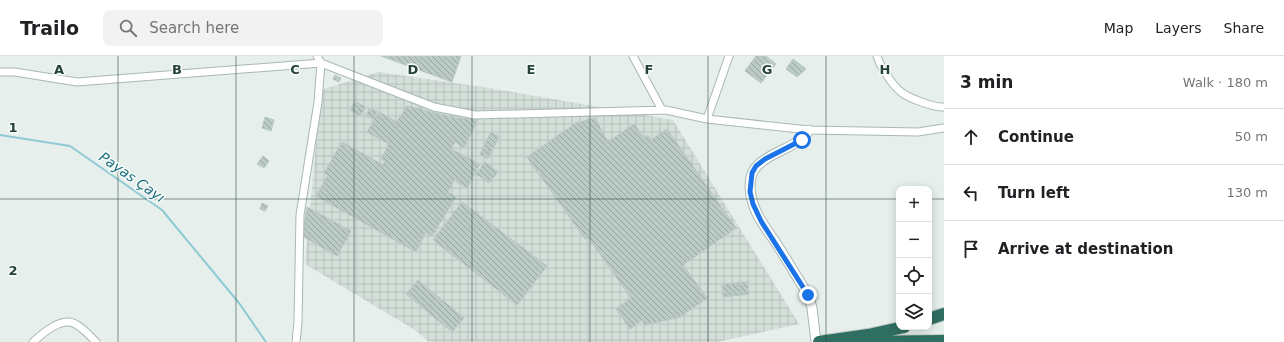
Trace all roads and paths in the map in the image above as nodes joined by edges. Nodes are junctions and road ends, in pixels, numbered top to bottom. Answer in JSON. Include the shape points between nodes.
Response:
{"nodes":[{"id":1,"x":317,"y":56,"type":"edge"},
{"id":2,"x":633,"y":56,"type":"edge"},
{"id":3,"x":729,"y":56,"type":"edge"},
{"id":4,"x":877,"y":56,"type":"edge"},
{"id":5,"x":321,"y":63,"type":"junction"},
{"id":6,"x":0,"y":72,"type":"edge"},
{"id":7,"x":944,"y":107,"type":"edge"},
{"id":8,"x":662,"y":110,"type":"junction"},
{"id":9,"x":707,"y":119,"type":"junction"},
{"id":10,"x":944,"y":128,"type":"edge"},
{"id":11,"x":809,"y":130,"type":"junction"},
{"id":12,"x":944,"y":314,"type":"edge"},
{"id":13,"x":932,"y":319,"type":"edge"},
{"id":14,"x":896,"y":329,"type":"edge"},
{"id":15,"x":944,"y":341,"type":"edge"},
{"id":16,"x":32,"y":342,"type":"edge"},
{"id":17,"x":96,"y":342,"type":"edge"},
{"id":18,"x":296,"y":342,"type":"edge"},
{"id":19,"x":816,"y":342,"type":"edge"},
{"id":20,"x":819,"y":342,"type":"edge"},
{"id":21,"x":863,"y":342,"type":"edge"}],
"edges":[{"from":1,"to":5,"type":"street"},
{"from":2,"to":8,"type":"street"},
{"from":3,"to":9,"type":"street"},
{"from":4,"to":7,"type":"street","via":[[879,64],[901,93],[937,108]]},
{"from":5,"to":6,"type":"street","via":[[77,82]]},
{"from":5,"to":8,"type":"street","via":[[434,107],[475,115]]},
{"from":5,"to":18,"type":"street","via":[[318,102],[300,215]]},
{"from":8,"to":9,"type":"street"},
{"from":9,"to":11,"type":"street"},
{"from":10,"to":11,"type":"street","via":[[918,132]]},
{"from":11,"to":19,"type":"street","via":[[802,140],[756,166],[752,173],[750,192],[761,221],[808,295],[814,318]]},
{"from":12,"to":13,"type":"highway"},
{"from":14,"to":20,"type":"highway"},
{"from":15,"to":21,"type":"highway"},
{"from":16,"to":17,"type":"street","via":[[56,325],[67,322],[76,323]]}]}
